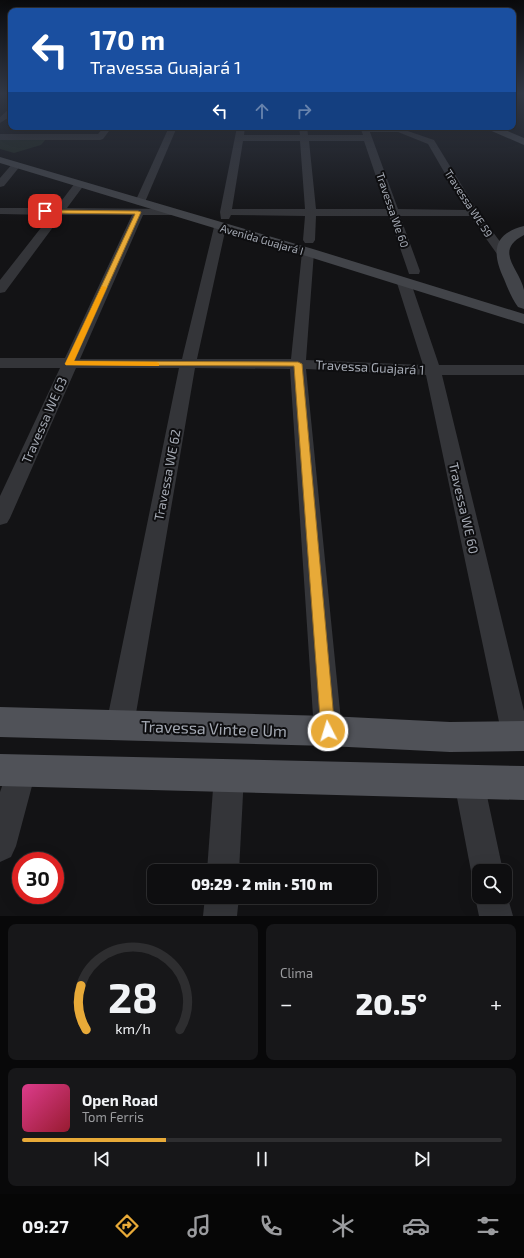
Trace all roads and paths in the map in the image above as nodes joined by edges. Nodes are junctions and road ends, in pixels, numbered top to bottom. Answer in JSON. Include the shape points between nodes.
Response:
{"nodes":[{"id":1,"x":101,"y":136,"type":"edge"},
{"id":2,"x":169,"y":136,"type":"edge"},
{"id":3,"x":304,"y":136,"type":"edge"},
{"id":4,"x":329,"y":136,"type":"edge"},
{"id":5,"x":367,"y":136,"type":"edge"},
{"id":6,"x":414,"y":136,"type":"edge"},
{"id":7,"x":510,"y":136,"type":"edge"},
{"id":8,"x":0,"y":137,"type":"edge"},
{"id":9,"x":38,"y":137,"type":"joint"},
{"id":10,"x":240,"y":138,"type":"joint"},
{"id":11,"x":304,"y":139,"type":"junction"},
{"id":12,"x":524,"y":142,"type":"edge"},
{"id":13,"x":0,"y":151,"type":"edge"},
{"id":14,"x":0,"y":160,"type":"edge"},
{"id":15,"x":16,"y":165,"type":"junction"},
{"id":16,"x":0,"y":184,"type":"edge"},
{"id":17,"x":79,"y":184,"type":"junction"},
{"id":18,"x":141,"y":203,"type":"junction"},
{"id":19,"x":0,"y":211,"type":"edge"},
{"id":20,"x":60,"y":212,"type":"junction"},
{"id":21,"x":312,"y":213,"type":"junction"},
{"id":22,"x":394,"y":213,"type":"junction"},
{"id":23,"x":473,"y":213,"type":"junction"},
{"id":24,"x":223,"y":219,"type":"junction"},
{"id":25,"x":524,"y":230,"type":"edge"},
{"id":26,"x":308,"y":246,"type":"junction"},
{"id":27,"x":501,"y":251,"type":"junction"},
{"id":28,"x":409,"y":277,"type":"junction"},
{"id":29,"x":0,"y":289,"type":"edge"},
{"id":30,"x":524,"y":306,"type":"edge"},
{"id":31,"x":524,"y":319,"type":"edge"},
{"id":32,"x":0,"y":363,"type":"edge"},
{"id":33,"x":69,"y":364,"type":"junction"},
{"id":34,"x":188,"y":364,"type":"junction"},
{"id":35,"x":298,"y":364,"type":"junction"},
{"id":36,"x":432,"y":370,"type":"junction"},
{"id":37,"x":524,"y":370,"type":"edge"},
{"id":38,"x":0,"y":518,"type":"edge"},
{"id":39,"x":0,"y":722,"type":"edge"},
{"id":40,"x":120,"y":725,"type":"junction"},
{"id":41,"x":328,"y":731,"type":"junction"},
{"id":42,"x":520,"y":736,"type":"edge"},
{"id":43,"x":11,"y":771,"type":"edge"},
{"id":44,"x":229,"y":775,"type":"junction"},
{"id":45,"x":469,"y":782,"type":"junction"},
{"id":46,"x":524,"y":783,"type":"edge"},
{"id":47,"x":0,"y":846,"type":"edge"},
{"id":48,"x":223,"y":864,"type":"edge"},
{"id":49,"x":486,"y":864,"type":"edge"},
{"id":50,"x":221,"y":904,"type":"edge"},
{"id":51,"x":493,"y":904,"type":"edge"},
{"id":52,"x":220,"y":916,"type":"edge"},
{"id":53,"x":496,"y":916,"type":"edge"}],
"edges":[{"from":1,"to":9,"type":"street"},
{"from":2,"to":18,"type":"street","name":"Travessa WE 63"},
{"from":3,"to":11,"type":"street"},
{"from":4,"to":11,"type":"street","name":"Travessa WE 59"},
{"from":5,"to":22,"type":"street","name":"Travessa We 60"},
{"from":6,"to":23,"type":"street","name":"Travessa WE 59","via":[[431,142]]},
{"from":7,"to":12,"type":"main road"},
{"from":8,"to":9,"type":"street"},
{"from":10,"to":11,"type":"street","name":"Travessa WE 59"},
{"from":10,"to":24,"type":"street","name":"Travessa WE 62"},
{"from":11,"to":21,"type":"street"},
{"from":13,"to":18,"type":"main road","name":"Avenida Guajará I"},
{"from":14,"to":15,"type":"main road","name":"Avenida Guajará I"},
{"from":15,"to":16,"type":"street"},
{"from":15,"to":17,"type":"main road","name":"Avenida Guajará I"},
{"from":17,"to":18,"type":"main road","name":"Avenida Guajará I"},
{"from":17,"to":20,"type":"street"},
{"from":18,"to":20,"type":"street"},
{"from":18,"to":24,"type":"main road","name":"Avenida Guajará I"},
{"from":18,"to":24,"type":"main road","name":"Avenida Guajará I","via":[[172,212]]},
{"from":18,"to":33,"type":"street","name":"Travessa WE 63"},
{"from":19,"to":20,"type":"street"},
{"from":20,"to":29,"type":"street"},
{"from":21,"to":22,"type":"street"},
{"from":21,"to":24,"type":"street"},
{"from":21,"to":26,"type":"street"},
{"from":22,"to":23,"type":"street"},
{"from":22,"to":28,"type":"street","name":"Travessa We 60"},
{"from":23,"to":27,"type":"street","name":"Travessa WE 59"},
{"from":24,"to":26,"type":"main road","name":"Avenida Guajará I"},
{"from":24,"to":34,"type":"street","name":"Travessa WE 62"},
{"from":25,"to":27,"type":"main road","via":[[504,243]]},
{"from":26,"to":28,"type":"main road","name":"Avenida Guajará I"},
{"from":26,"to":35,"type":"street"},
{"from":27,"to":30,"type":"main road","name":"Travessa WE 59"},
{"from":28,"to":30,"type":"main road","name":"Avenida Guajará I","via":[[432,277]]},
{"from":28,"to":31,"type":"main road","name":"Avenida Guajará I"},
{"from":28,"to":36,"type":"street","name":"Travessa WE 60"},
{"from":32,"to":33,"type":"street","name":"Travessa Guajará 1"},
{"from":33,"to":34,"type":"street","name":"Travessa Guajará 1"},
{"from":33,"to":38,"type":"street","name":"Travessa WE 63"},
{"from":34,"to":35,"type":"street","name":"Travessa Guajará 1"},
{"from":34,"to":40,"type":"street","name":"Travessa WE 62"},
{"from":35,"to":36,"type":"street","name":"Travessa Guajará 1"},
{"from":35,"to":41,"type":"street"},
{"from":36,"to":37,"type":"street","name":"Travessa Guajará 1"},
{"from":36,"to":42,"type":"street","name":"Travessa WE 60"},
{"from":39,"to":40,"type":"main road","name":"Travessa Vinte e Um"},
{"from":40,"to":41,"type":"main road","name":"Travessa Vinte e Um"},
{"from":41,"to":42,"type":"main road","name":"Travessa Vinte e Um","via":[[450,737]]},
{"from":43,"to":44,"type":"main road"},
{"from":43,"to":47,"type":"street"},
{"from":44,"to":45,"type":"main road"},
{"from":44,"to":48,"type":"street"},
{"from":45,"to":46,"type":"main road"},
{"from":45,"to":49,"type":"street"},
{"from":50,"to":52,"type":"street"},
{"from":51,"to":53,"type":"street"}]}
